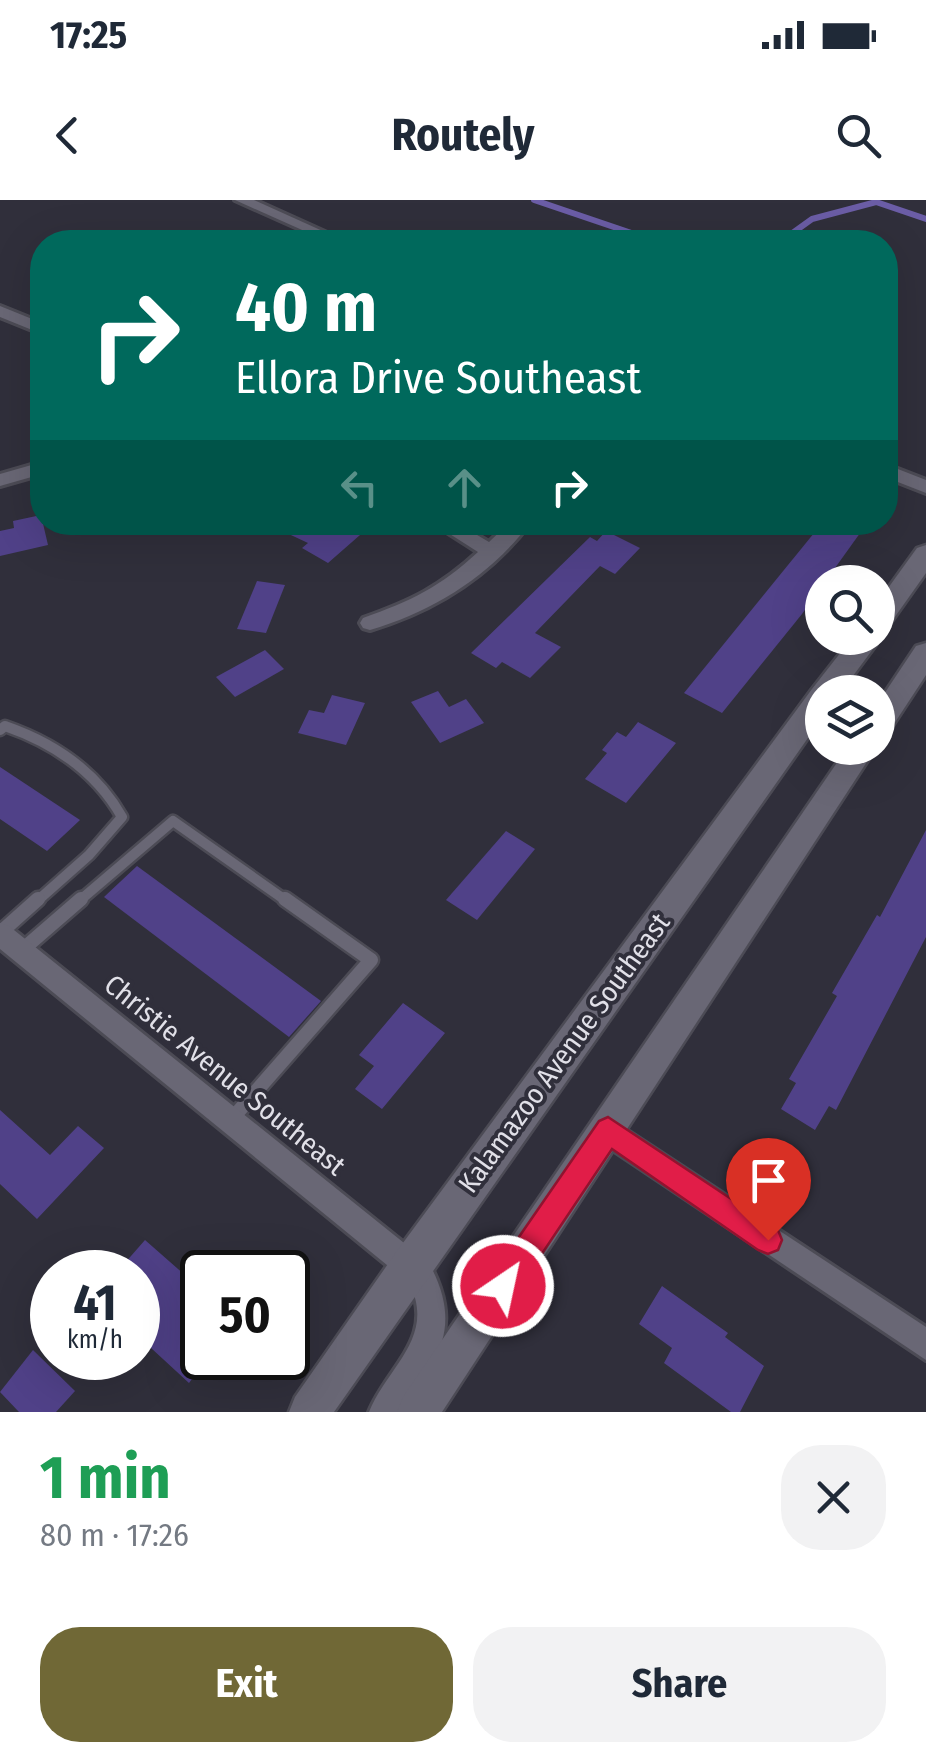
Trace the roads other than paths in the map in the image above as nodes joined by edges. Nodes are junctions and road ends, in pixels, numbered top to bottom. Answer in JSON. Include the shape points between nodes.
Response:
{"nodes":[{"id":1,"x":242,"y":200,"type":"edge"},
{"id":2,"x":312,"y":230,"type":"edge"},
{"id":3,"x":0,"y":311,"type":"edge"},
{"id":4,"x":30,"y":324,"type":"edge"},
{"id":5,"x":30,"y":471,"type":"edge"},
{"id":6,"x":898,"y":475,"type":"edge"},
{"id":7,"x":0,"y":480,"type":"edge"},
{"id":8,"x":926,"y":487,"type":"edge"},
{"id":9,"x":463,"y":535,"type":"edge"},
{"id":10,"x":508,"y":535,"type":"edge"},
{"id":11,"x":491,"y":551,"type":"junction"},
{"id":12,"x":926,"y":554,"type":"edge"},
{"id":13,"x":895,"y":597,"type":"edge"},
{"id":14,"x":370,"y":623,"type":"dead end"},
{"id":15,"x":926,"y":653,"type":"edge"},
{"id":16,"x":895,"y":700,"type":"edge"},
{"id":17,"x":805,"y":721,"type":"edge"},
{"id":18,"x":0,"y":730,"type":"edge"},
{"id":19,"x":851,"y":765,"type":"edge"},
{"id":20,"x":7,"y":939,"type":"edge"},
{"id":21,"x":230,"y":1121,"type":"junction"},
{"id":22,"x":608,"y":1130,"type":"junction"},
{"id":23,"x":410,"y":1265,"type":"junction"},
{"id":24,"x":926,"y":1345,"type":"edge"},
{"id":25,"x":310,"y":1412,"type":"edge"},
{"id":26,"x":384,"y":1412,"type":"edge"},
{"id":27,"x":418,"y":1412,"type":"edge"}],
"edges":[{"from":1,"to":2,"type":"street"},
{"from":3,"to":4,"type":"street"},
{"from":5,"to":7,"type":"street"},
{"from":6,"to":8,"type":"street"},
{"from":9,"to":11,"type":"street"},
{"from":10,"to":11,"type":"street"},
{"from":11,"to":14,"type":"street","via":[[436,597]]},
{"from":12,"to":13,"type":"main road"},
{"from":15,"to":16,"type":"main road"},
{"from":17,"to":23,"type":"main road","name":"Kalamazoo Avenue Southeast"},
{"from":18,"to":20,"type":"lane","via":[[33,734],[110,791],[122,817]]},
{"from":19,"to":22,"type":"main road"},
{"from":20,"to":21,"type":"street","name":"Christie Avenue Southeast"},
{"from":20,"to":21,"type":"lane","via":[[173,821],[371,960]]},
{"from":21,"to":23,"type":"street","name":"Christie Avenue Southeast"},
{"from":22,"to":24,"type":"street"},
{"from":22,"to":27,"type":"main road"},
{"from":23,"to":25,"type":"main road","name":"Kalamazoo Avenue Southeast"},
{"from":23,"to":26,"type":"street","via":[[430,1289],[436,1318],[429,1342]]}]}
